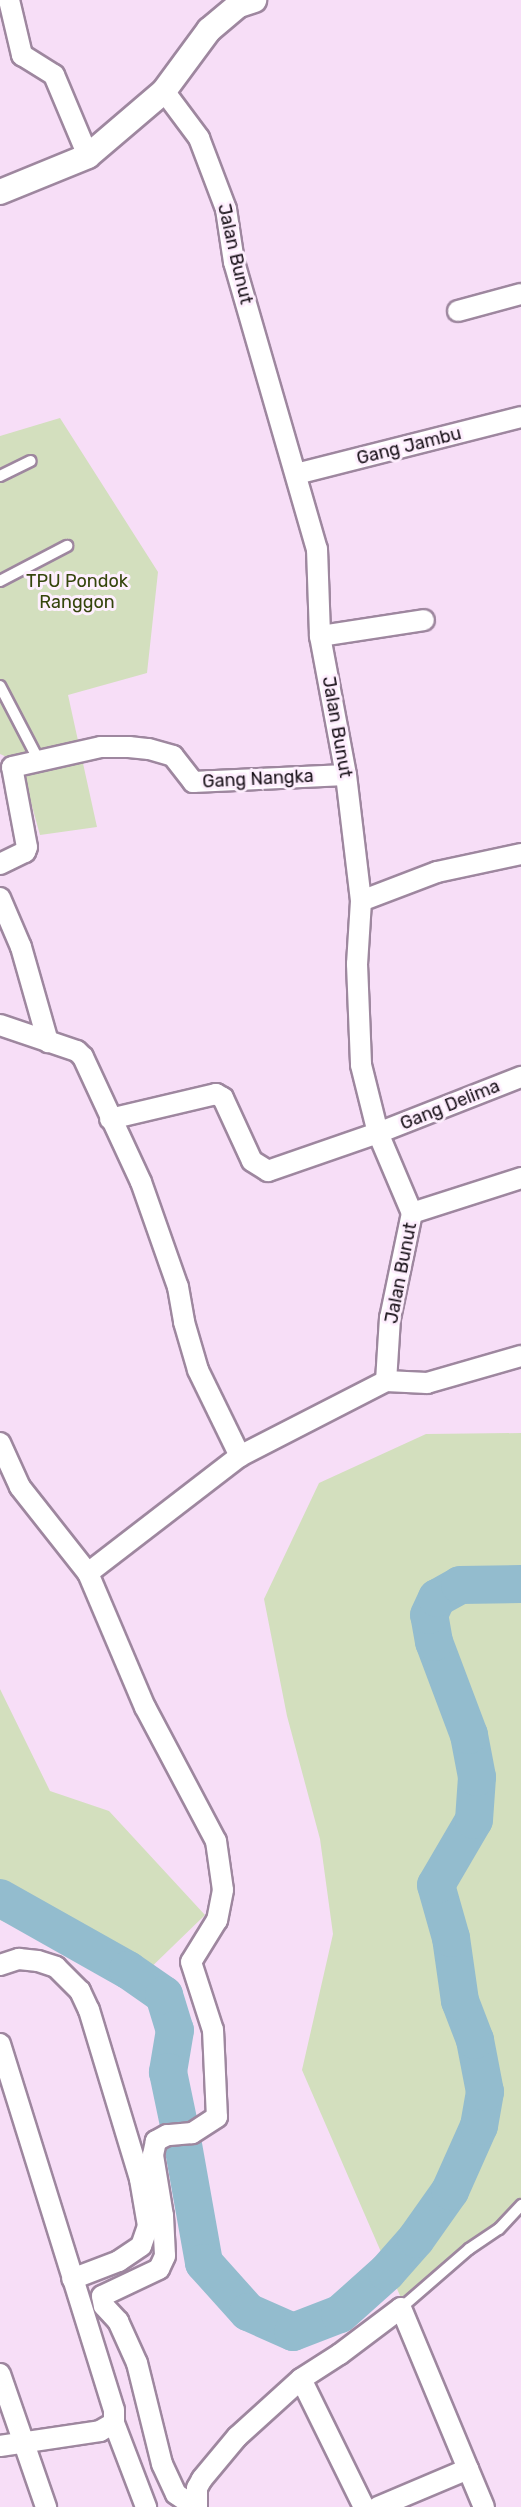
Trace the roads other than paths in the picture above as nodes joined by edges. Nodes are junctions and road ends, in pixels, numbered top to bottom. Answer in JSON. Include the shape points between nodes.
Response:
{"nodes":[{"id":1,"x":9,"y":0,"type":"edge"},
{"id":2,"x":254,"y":0,"type":"edge"},
{"id":3,"x":164,"y":91,"type":"junction"},
{"id":4,"x":88,"y":156,"type":"junction"},
{"id":5,"x":0,"y":192,"type":"edge"},
{"id":6,"x":521,"y":294,"type":"edge"},
{"id":7,"x":458,"y":311,"type":"dead end"},
{"id":8,"x":521,"y":417,"type":"edge"},
{"id":9,"x":31,"y":461,"type":"dead end"},
{"id":10,"x":296,"y":474,"type":"junction"},
{"id":11,"x":0,"y":476,"type":"edge"},
{"id":12,"x":68,"y":546,"type":"dead end"},
{"id":13,"x":0,"y":581,"type":"edge"},
{"id":14,"x":424,"y":620,"type":"dead end"},
{"id":15,"x":320,"y":636,"type":"junction"},
{"id":16,"x":0,"y":687,"type":"edge"},
{"id":17,"x":39,"y":761,"type":"junction"},
{"id":18,"x":6,"y":767,"type":"edge"},
{"id":19,"x":346,"y":775,"type":"junction"},
{"id":20,"x":521,"y":854,"type":"edge"},
{"id":21,"x":0,"y":864,"type":"edge"},
{"id":22,"x":0,"y":898,"type":"edge"},
{"id":23,"x":361,"y":901,"type":"junction"},
{"id":24,"x":0,"y":1025,"type":"edge"},
{"id":25,"x":48,"y":1042,"type":"junction"},
{"id":26,"x":521,"y":1077,"type":"edge"},
{"id":27,"x":110,"y":1119,"type":"junction"},
{"id":28,"x":378,"y":1133,"type":"junction"},
{"id":29,"x":521,"y":1178,"type":"edge"},
{"id":30,"x":412,"y":1213,"type":"junction"},
{"id":31,"x":521,"y":1356,"type":"edge"},
{"id":32,"x":386,"y":1381,"type":"junction"},
{"id":33,"x":0,"y":1443,"type":"edge"},
{"id":34,"x":240,"y":1456,"type":"junction"},
{"id":35,"x":88,"y":1573,"type":"junction"},
{"id":36,"x":0,"y":1965,"type":"edge"},
{"id":37,"x":0,"y":2044,"type":"edge"},
{"id":38,"x":521,"y":2205,"type":"edge"},
{"id":39,"x":72,"y":2279,"type":"junction"},
{"id":40,"x":401,"y":2308,"type":"junction"},
{"id":41,"x":0,"y":2374,"type":"edge"},
{"id":42,"x":301,"y":2379,"type":"junction"},
{"id":43,"x":114,"y":2423,"type":"junction"},
{"id":44,"x":22,"y":2442,"type":"junction"},
{"id":45,"x":0,"y":2446,"type":"edge"},
{"id":46,"x":468,"y":2469,"type":"junction"},
{"id":47,"x":46,"y":2507,"type":"edge"},
{"id":48,"x":146,"y":2507,"type":"edge"},
{"id":49,"x":196,"y":2507,"type":"edge"},
{"id":50,"x":364,"y":2507,"type":"edge"},
{"id":51,"x":378,"y":2507,"type":"edge"},
{"id":52,"x":484,"y":2507,"type":"edge"}],
"edges":[{"from":1,"to":4,"type":"street","via":[[22,55],[54,75]]},
{"from":2,"to":3,"type":"street","via":[[238,5],[209,30]]},
{"from":3,"to":4,"type":"street"},
{"from":3,"to":10,"type":"street","name":"Jalan Bunut","via":[[199,138],[226,209],[234,262]]},
{"from":4,"to":5,"type":"street"},
{"from":6,"to":7,"type":"street"},
{"from":8,"to":10,"type":"street","name":"Gang Jambu"},
{"from":9,"to":11,"type":"lane"},
{"from":10,"to":15,"type":"street","name":"Jalan Bunut","via":[[317,549]]},
{"from":12,"to":13,"type":"lane"},
{"from":14,"to":15,"type":"street"},
{"from":15,"to":19,"type":"street","name":"Jalan Bunut"},
{"from":16,"to":17,"type":"lane"},
{"from":17,"to":18,"type":"street","name":"Gang Nangka"},
{"from":17,"to":19,"type":"street","name":"Gang Nangka","via":[[101,747],[129,747],[173,756],[192,782]]},
{"from":18,"to":21,"type":"street","name":"Gang Nangka","via":[[27,847],[25,852]]},
{"from":19,"to":23,"type":"street","name":"Jalan Bunut"},
{"from":20,"to":23,"type":"street","via":[[437,872]]},
{"from":22,"to":25,"type":"street","via":[[21,947]]},
{"from":23,"to":28,"type":"street","name":"Jalan Bunut","via":[[357,964],[361,1065]]},
{"from":24,"to":25,"type":"street"},
{"from":25,"to":27,"type":"street","via":[[77,1051],[83,1057]]},
{"from":26,"to":28,"type":"street","name":"Gang Delima"},
{"from":27,"to":28,"type":"street","name":"Gang Delima","via":[[216,1094],[228,1106],[252,1161],[268,1171]]},
{"from":27,"to":34,"type":"street","via":[[145,1192],[178,1287],[198,1370]]},
{"from":28,"to":30,"type":"street","name":"Jalan Bunut"},
{"from":29,"to":30,"type":"street"},
{"from":30,"to":32,"type":"street","name":"Jalan Bunut","via":[[390,1318]]},
{"from":31,"to":32,"type":"street","via":[[427,1383]]},
{"from":32,"to":34,"type":"street"},
{"from":33,"to":35,"type":"street","via":[[20,1487]]},
{"from":34,"to":35,"type":"street"},
{"from":35,"to":49,"type":"street","via":[[145,1707],[216,1841],[223,1890],[217,1920],[191,1962],[213,2030],[217,2117],[192,2133],[156,2140],[153,2155],[165,2256],[159,2270],[102,2296],[137,2363],[162,2464],[176,2494]]},
{"from":36,"to":39,"type":"street","via":[[20,1959],[57,1967],[80,1991],[140,2179],[148,2226],[141,2246],[119,2261]]},
{"from":37,"to":39,"type":"street"},
{"from":38,"to":40,"type":"lane","via":[[499,2229],[469,2249]]},
{"from":39,"to":43,"type":"street","via":[[114,2410]]},
{"from":40,"to":42,"type":"street"},
{"from":40,"to":46,"type":"street"},
{"from":41,"to":44,"type":"street"},
{"from":42,"to":49,"type":"street","via":[[237,2437],[202,2479],[197,2488]]},
{"from":42,"to":50,"type":"street"},
{"from":43,"to":44,"type":"street","via":[[100,2431]]},
{"from":43,"to":48,"type":"street"},
{"from":44,"to":45,"type":"street"},
{"from":44,"to":47,"type":"street"},
{"from":46,"to":51,"type":"street"},
{"from":46,"to":52,"type":"street"}]}
